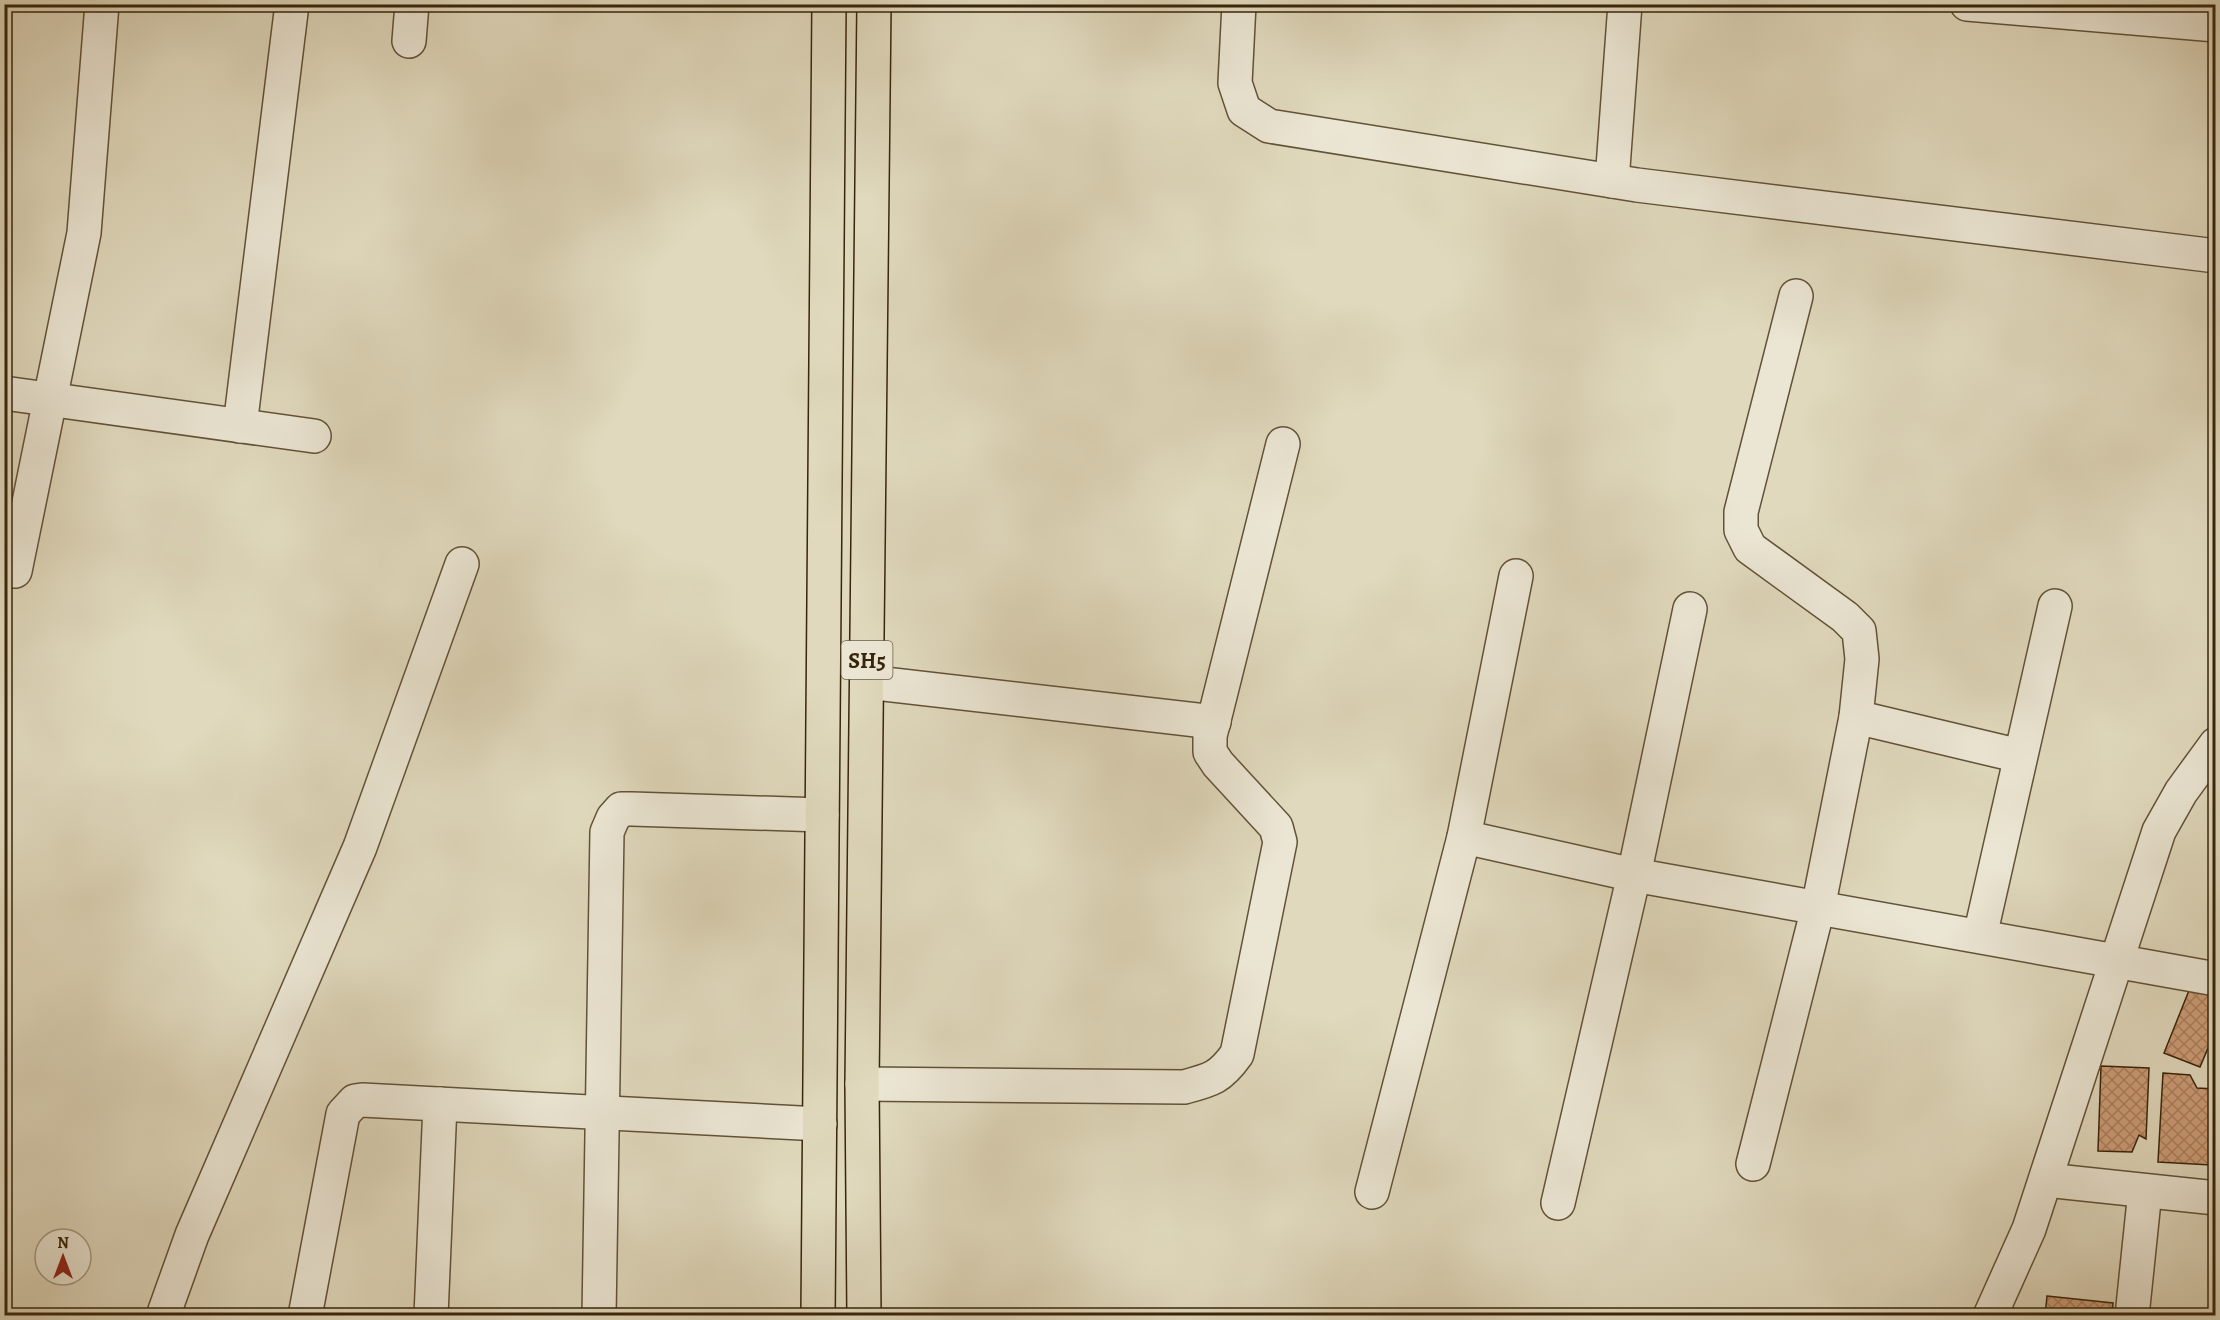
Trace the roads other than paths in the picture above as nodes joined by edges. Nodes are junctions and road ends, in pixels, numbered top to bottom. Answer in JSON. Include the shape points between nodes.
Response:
{"nodes":[{"id":1,"x":102,"y":4,"type":"edge"},
{"id":2,"x":292,"y":4,"type":"edge"},
{"id":3,"x":412,"y":4,"type":"edge"},
{"id":4,"x":829,"y":4,"type":"edge"},
{"id":5,"x":874,"y":4,"type":"edge"},
{"id":6,"x":1239,"y":4,"type":"edge"},
{"id":7,"x":1624,"y":4,"type":"edge"},
{"id":8,"x":1966,"y":4,"type":"edge"},
{"id":9,"x":2216,"y":25,"type":"edge"},
{"id":10,"x":409,"y":41,"type":"dead end"},
{"id":11,"x":1612,"y":181,"type":"junction"},
{"id":12,"x":2216,"y":256,"type":"edge"},
{"id":13,"x":1796,"y":296,"type":"dead end"},
{"id":14,"x":4,"y":393,"type":"edge"},
{"id":15,"x":51,"y":399,"type":"junction"},
{"id":16,"x":240,"y":426,"type":"junction"},
{"id":17,"x":314,"y":436,"type":"dead end"},
{"id":18,"x":1283,"y":444,"type":"dead end"},
{"id":19,"x":462,"y":564,"type":"dead end"},
{"id":20,"x":15,"y":571,"type":"dead end"},
{"id":21,"x":1516,"y":576,"type":"dead end"},
{"id":22,"x":2055,"y":606,"type":"dead end"},
{"id":23,"x":1690,"y":609,"type":"dead end"},
{"id":24,"x":867,"y":682,"type":"junction"},
{"id":25,"x":1856,"y":717,"type":"junction"},
{"id":26,"x":1214,"y":722,"type":"junction"},
{"id":27,"x":2216,"y":744,"type":"edge"},
{"id":28,"x":2020,"y":756,"type":"junction"},
{"id":29,"x":822,"y":815,"type":"junction"},
{"id":30,"x":1464,"y":837,"type":"junction"},
{"id":31,"x":1634,"y":875,"type":"junction"},
{"id":32,"x":1818,"y":908,"type":"junction"},
{"id":33,"x":1980,"y":936,"type":"junction"},
{"id":34,"x":2118,"y":961,"type":"junction"},
{"id":35,"x":2216,"y":979,"type":"edge"},
{"id":36,"x":862,"y":1084,"type":"junction"},
{"id":37,"x":440,"y":1104,"type":"junction"},
{"id":38,"x":603,"y":1113,"type":"junction"},
{"id":39,"x":820,"y":1124,"type":"junction"},
{"id":40,"x":1753,"y":1164,"type":"dead end"},
{"id":41,"x":2046,"y":1179,"type":"junction"},
{"id":42,"x":2145,"y":1191,"type":"junction"},
{"id":43,"x":1372,"y":1192,"type":"dead end"},
{"id":44,"x":2216,"y":1198,"type":"edge"},
{"id":45,"x":1558,"y":1203,"type":"dead end"},
{"id":46,"x":163,"y":1316,"type":"edge"},
{"id":47,"x":305,"y":1316,"type":"edge"},
{"id":48,"x":430,"y":1316,"type":"edge"},
{"id":49,"x":599,"y":1316,"type":"edge"},
{"id":50,"x":819,"y":1316,"type":"edge"},
{"id":51,"x":864,"y":1316,"type":"edge"},
{"id":52,"x":1990,"y":1316,"type":"edge"},
{"id":53,"x":2132,"y":1316,"type":"edge"}],
"edges":[{"from":1,"to":15,"type":"street","via":[[84,233]]},
{"from":2,"to":16,"type":"street"},
{"from":3,"to":10,"type":"street"},
{"from":4,"to":29,"type":"main road","number":"SH5"},
{"from":5,"to":24,"type":"main road","number":"SH5"},
{"from":6,"to":11,"type":"street","via":[[1235,84],[1244,110],[1269,126]]},
{"from":7,"to":11,"type":"street"},
{"from":8,"to":9,"type":"street"},
{"from":11,"to":12,"type":"street"},
{"from":13,"to":25,"type":"street","via":[[1741,512],[1741,530],[1750,548],[1859,631],[1862,659]]},
{"from":14,"to":15,"type":"street"},
{"from":15,"to":16,"type":"street"},
{"from":15,"to":20,"type":"street"},
{"from":16,"to":17,"type":"street"},
{"from":18,"to":26,"type":"street"},
{"from":19,"to":46,"type":"street","via":[[360,847],[192,1235]]},
{"from":21,"to":30,"type":"street"},
{"from":22,"to":28,"type":"street"},
{"from":23,"to":31,"type":"street"},
{"from":24,"to":26,"type":"street"},
{"from":24,"to":36,"type":"main road","number":"SH5"},
{"from":25,"to":28,"type":"street"},
{"from":25,"to":32,"type":"street"},
{"from":26,"to":36,"type":"street","via":[[1210,752],[1276,827],[1280,842],[1237,1054],[1225,1071],[1184,1087]]},
{"from":27,"to":34,"type":"street","via":[[2159,831]]},
{"from":28,"to":33,"type":"street"},
{"from":29,"to":38,"type":"street","via":[[632,808],[621,809],[613,818],[607,832]]},
{"from":29,"to":39,"type":"main road","number":"SH5"},
{"from":30,"to":31,"type":"street"},
{"from":30,"to":43,"type":"street"},
{"from":31,"to":32,"type":"street"},
{"from":31,"to":45,"type":"street"},
{"from":32,"to":33,"type":"street"},
{"from":32,"to":40,"type":"street"},
{"from":33,"to":34,"type":"street"},
{"from":34,"to":35,"type":"street"},
{"from":34,"to":41,"type":"street"},
{"from":36,"to":51,"type":"main road","number":"SH5"},
{"from":37,"to":38,"type":"street"},
{"from":37,"to":47,"type":"street","via":[[362,1100],[348,1106],[343,1114]]},
{"from":37,"to":48,"type":"street"},
{"from":38,"to":39,"type":"street"},
{"from":38,"to":49,"type":"street"},
{"from":39,"to":50,"type":"main road","number":"SH5"},
{"from":41,"to":42,"type":"street"},
{"from":41,"to":52,"type":"street","via":[[2029,1229]]},
{"from":42,"to":44,"type":"street"},
{"from":42,"to":53,"type":"street"}]}
